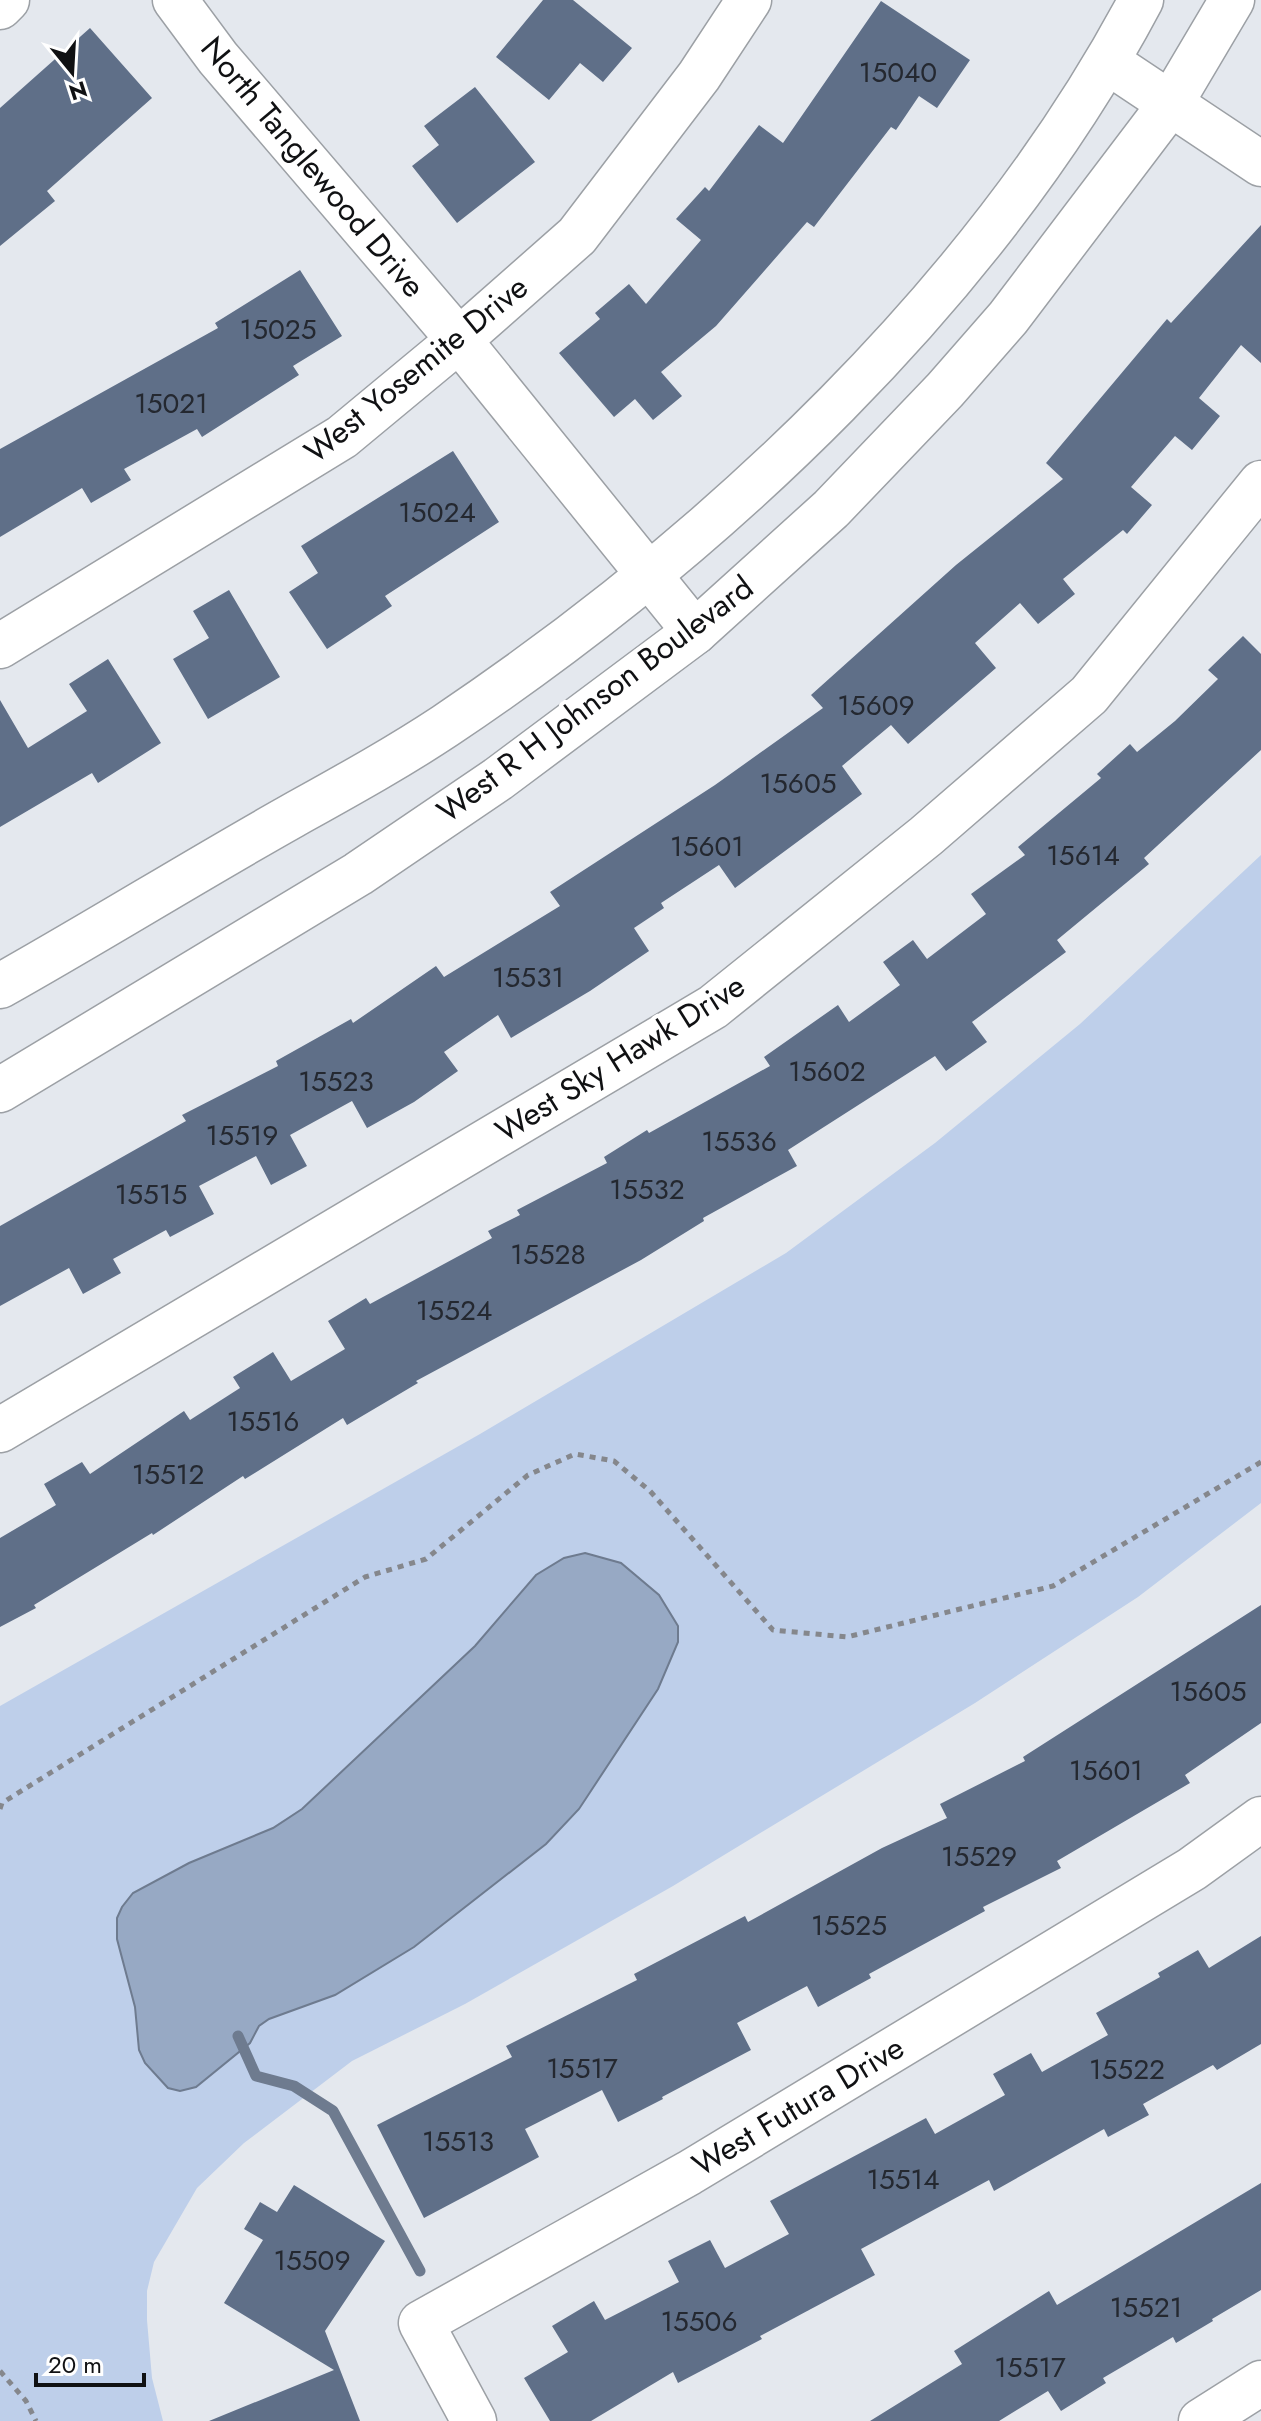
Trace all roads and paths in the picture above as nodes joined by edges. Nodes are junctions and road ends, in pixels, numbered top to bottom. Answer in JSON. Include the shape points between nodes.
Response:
{"nodes":[{"id":1,"x":7,"y":0,"type":"edge"},
{"id":2,"x":175,"y":0,"type":"edge"},
{"id":3,"x":749,"y":0,"type":"edge"},
{"id":4,"x":1141,"y":0,"type":"edge"},
{"id":5,"x":1232,"y":0,"type":"edge"},
{"id":6,"x":0,"y":7,"type":"edge"},
{"id":7,"x":1108,"y":62,"type":"junction"},
{"id":8,"x":1171,"y":103,"type":"junction"},
{"id":9,"x":1261,"y":164,"type":"edge"},
{"id":10,"x":459,"y":340,"type":"junction"},
{"id":11,"x":1261,"y":483,"type":"edge"},
{"id":12,"x":647,"y":575,"type":"junction"},
{"id":13,"x":695,"y":632,"type":"junction"},
{"id":14,"x":0,"y":646,"type":"edge"},
{"id":15,"x":0,"y":986,"type":"edge"},
{"id":16,"x":0,"y":1090,"type":"edge"},
{"id":17,"x":0,"y":1430,"type":"edge"},
{"id":18,"x":1261,"y":1462,"type":"edge"},
{"id":19,"x":0,"y":1809,"type":"edge"},
{"id":20,"x":1261,"y":1819,"type":"edge"},
{"id":21,"x":0,"y":2371,"type":"edge"},
{"id":22,"x":1261,"y":2383,"type":"edge"},
{"id":23,"x":36,"y":2421,"type":"edge"},
{"id":24,"x":474,"y":2421,"type":"edge"},
{"id":25,"x":1201,"y":2421,"type":"edge"}],
"edges":[{"from":1,"to":6,"type":"street"},
{"from":2,"to":10,"type":"street","name":"North Tanglewood Drive","via":[[218,58]]},
{"from":3,"to":10,"type":"street","name":"West Yosemite Drive","via":[[699,76],[577,236]]},
{"from":4,"to":7,"type":"street","name":"West R H Johnson Boulevard"},
{"from":5,"to":8,"type":"street","name":"West R H Johnson Boulevard"},
{"from":7,"to":8,"type":"street"},
{"from":7,"to":12,"type":"street","name":"West R H Johnson Boulevard","via":[[1009,209],[901,332],[807,433]]},
{"from":8,"to":9,"type":"street"},
{"from":8,"to":13,"type":"street","name":"West R H Johnson Boulevard","via":[[1017,306],[945,390],[831,509]]},
{"from":10,"to":12,"type":"street","name":"North Tanglewood Drive"},
{"from":10,"to":14,"type":"street","name":"West Yosemite Drive","via":[[342,437]]},
{"from":11,"to":17,"type":"street","name":"West Sky Hawk Drive","via":[[1089,695],[926,836],[713,1007]]},
{"from":12,"to":13,"type":"street","name":"North Tanglewood Drive"},
{"from":12,"to":15,"type":"street","name":"West R H Johnson Boulevard","via":[[546,655],[366,776]]},
{"from":13,"to":16,"type":"street","name":"West R H Johnson Boulevard","via":[[498,779],[358,874]]},
{"from":18,"to":19,"type":"path","via":[[1053,1586],[847,1637],[773,1630],[650,1491],[614,1461],[575,1454],[528,1475],[426,1559],[365,1577]]},
{"from":20,"to":24,"type":"street","name":"West Futura Drive","via":[[1192,1869],[689,2173],[421,2323]]},
{"from":21,"to":23,"type":"path"},
{"from":22,"to":25,"type":"street"}]}
